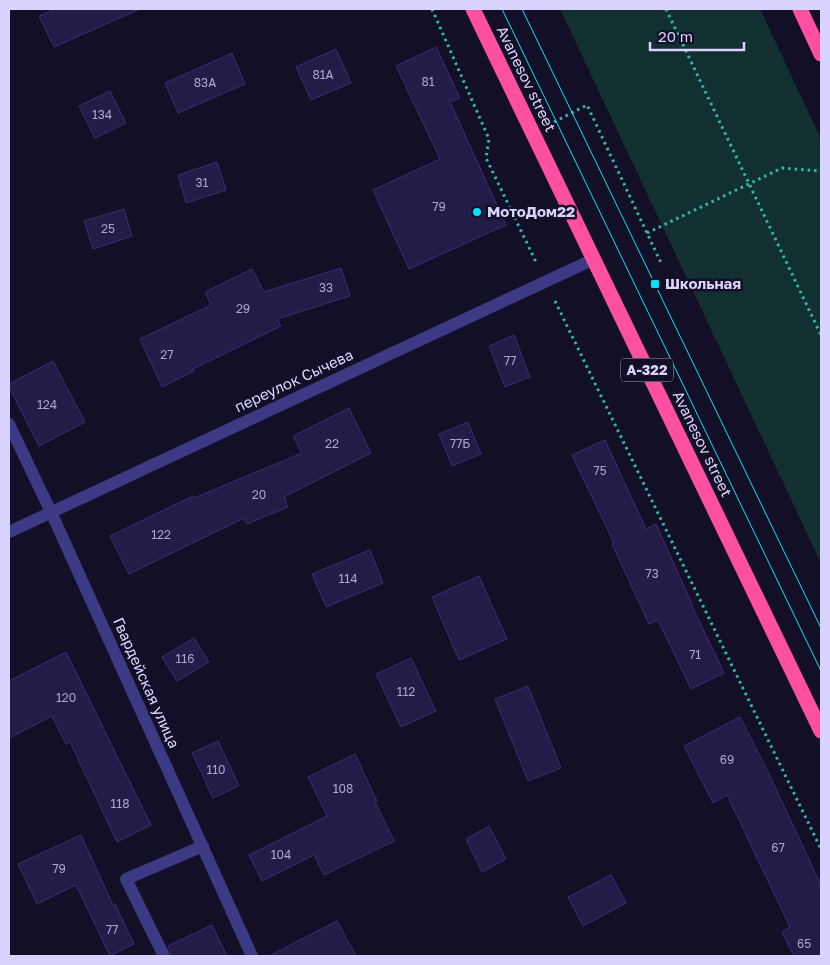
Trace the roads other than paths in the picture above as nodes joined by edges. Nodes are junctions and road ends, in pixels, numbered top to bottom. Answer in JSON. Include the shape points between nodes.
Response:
{"nodes":[{"id":1,"x":473,"y":9,"type":"edge"},
{"id":2,"x":800,"y":9,"type":"edge"},
{"id":3,"x":821,"y":54,"type":"edge"},
{"id":4,"x":594,"y":259,"type":"junction"},
{"id":5,"x":9,"y":424,"type":"edge"},
{"id":6,"x":51,"y":512,"type":"junction"},
{"id":7,"x":9,"y":532,"type":"edge"},
{"id":8,"x":821,"y":731,"type":"edge"},
{"id":9,"x":203,"y":846,"type":"junction"},
{"id":10,"x":164,"y":956,"type":"edge"},
{"id":11,"x":252,"y":956,"type":"edge"}],
"edges":[{"from":1,"to":4,"type":"highway","name":"Avanesov street","number":"А-322"},
{"from":2,"to":3,"type":"highway"},
{"from":4,"to":6,"type":"street","name":"переулок Сычева"},
{"from":4,"to":8,"type":"highway","name":"Avanesov street","number":"А-322"},
{"from":5,"to":6,"type":"street","name":"Гвардейская улица"},
{"from":6,"to":7,"type":"street","name":"переулок Сычева"},
{"from":6,"to":9,"type":"street","name":"Гвардейская улица"},
{"from":9,"to":10,"type":"street","via":[[126,879]]},
{"from":9,"to":11,"type":"street","name":"Гвардейская улица"}]}
